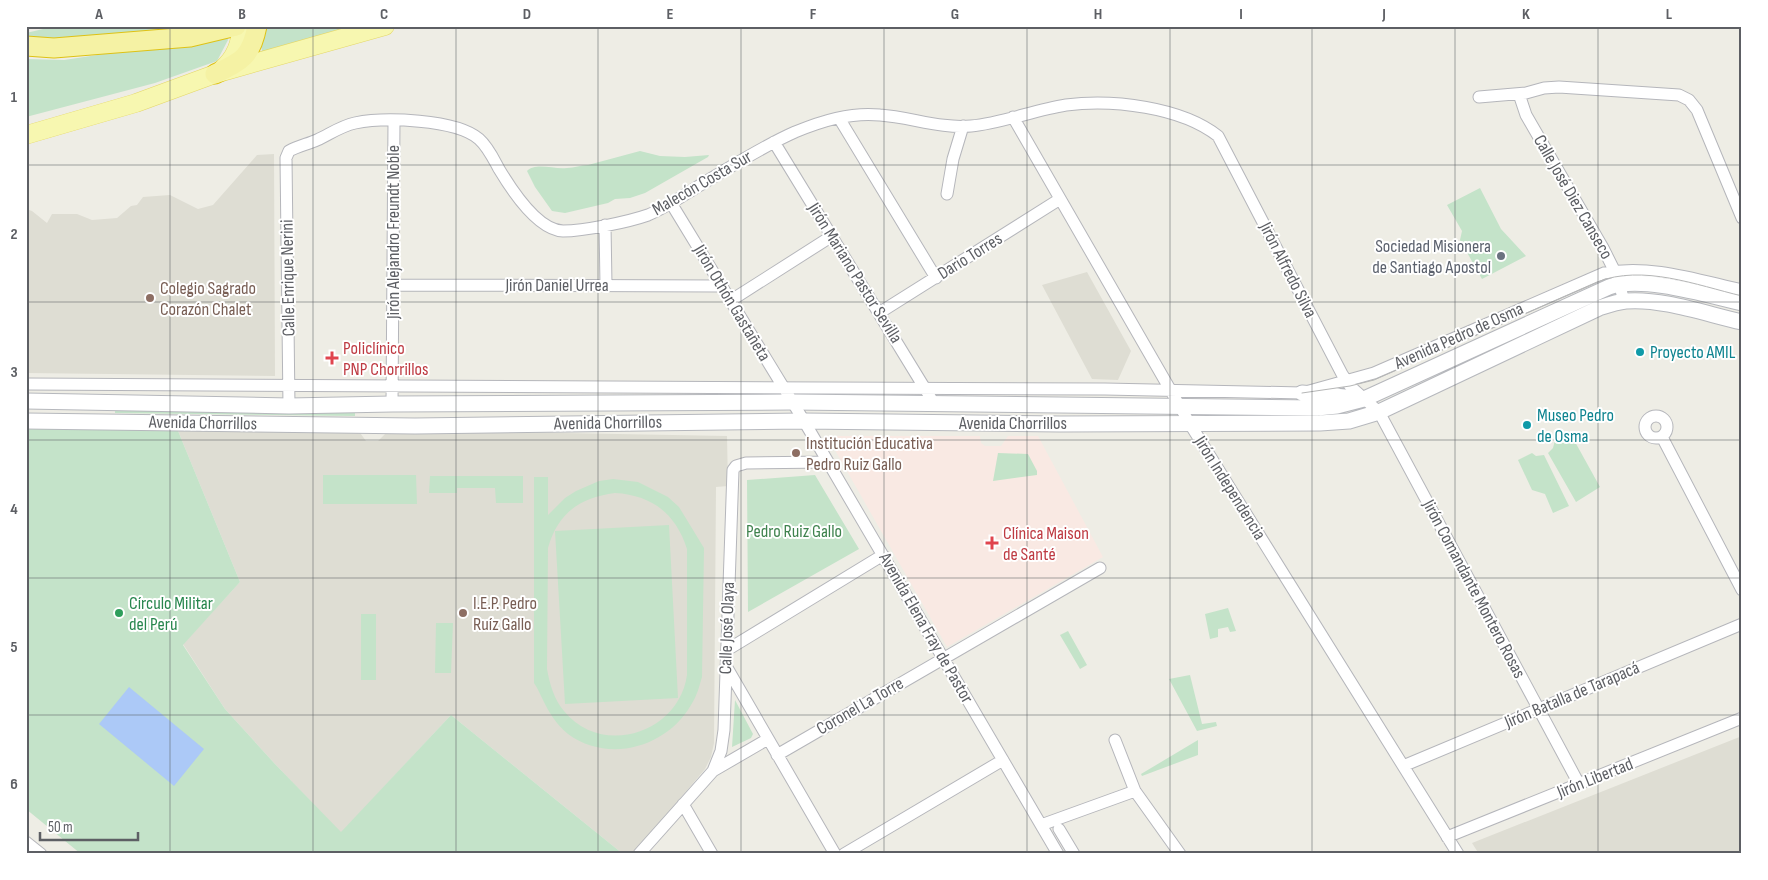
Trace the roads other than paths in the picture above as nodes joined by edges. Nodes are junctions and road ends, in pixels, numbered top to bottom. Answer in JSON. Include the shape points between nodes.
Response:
{"nodes":[{"id":1,"x":236,"y":26,"type":"edge"},
{"id":2,"x":240,"y":26,"type":"edge"},
{"id":3,"x":256,"y":26,"type":"edge"},
{"id":4,"x":385,"y":26,"type":"edge"},
{"id":5,"x":26,"y":46,"type":"edge"},
{"id":6,"x":215,"y":74,"type":"junction"},
{"id":7,"x":1519,"y":94,"type":"junction"},
{"id":8,"x":1479,"y":98,"type":"dead end"},
{"id":9,"x":1012,"y":117,"type":"junction"},
{"id":10,"x":839,"y":118,"type":"junction"},
{"id":11,"x":394,"y":121,"type":"junction"},
{"id":12,"x":963,"y":126,"type":"junction"},
{"id":13,"x":26,"y":134,"type":"edge"},
{"id":14,"x":1218,"y":136,"type":"joint"},
{"id":15,"x":774,"y":142,"type":"junction"},
{"id":16,"x":289,"y":151,"type":"joint"},
{"id":17,"x":947,"y":194,"type":"dead end"},
{"id":18,"x":1060,"y":199,"type":"junction"},
{"id":19,"x":671,"y":203,"type":"junction"},
{"id":20,"x":1742,"y":218,"type":"edge"},
{"id":21,"x":605,"y":224,"type":"junction"},
{"id":22,"x":832,"y":236,"type":"junction"},
{"id":23,"x":1617,"y":277,"type":"junction"},
{"id":24,"x":936,"y":278,"type":"junction"},
{"id":25,"x":393,"y":285,"type":"junction"},
{"id":26,"x":606,"y":286,"type":"junction"},
{"id":27,"x":721,"y":286,"type":"junction"},
{"id":28,"x":1742,"y":290,"type":"edge"},
{"id":29,"x":730,"y":301,"type":"junction"},
{"id":30,"x":1624,"y":301,"type":"junction"},
{"id":31,"x":1742,"y":303,"type":"edge"},
{"id":32,"x":879,"y":313,"type":"junction"},
{"id":33,"x":1742,"y":322,"type":"edge"},
{"id":34,"x":1347,"y":381,"type":"junction"},
{"id":35,"x":26,"y":384,"type":"edge"},
{"id":36,"x":289,"y":386,"type":"junction"},
{"id":37,"x":392,"y":386,"type":"junction"},
{"id":38,"x":783,"y":387,"type":"junction"},
{"id":39,"x":925,"y":387,"type":"junction"},
{"id":40,"x":1171,"y":390,"type":"junction"},
{"id":41,"x":1302,"y":392,"type":"junction"},
{"id":42,"x":1364,"y":399,"type":"junction"},
{"id":43,"x":26,"y":401,"type":"edge"},
{"id":44,"x":94,"y":402,"type":"junction"},
{"id":45,"x":792,"y":402,"type":"junction"},
{"id":46,"x":392,"y":404,"type":"junction"},
{"id":47,"x":891,"y":404,"type":"junction"},
{"id":48,"x":935,"y":404,"type":"junction"},
{"id":49,"x":991,"y":405,"type":"junction"},
{"id":50,"x":289,"y":406,"type":"junction"},
{"id":51,"x":1061,"y":406,"type":"junction"},
{"id":52,"x":1180,"y":408,"type":"junction"},
{"id":53,"x":1379,"y":412,"type":"junction"},
{"id":54,"x":26,"y":421,"type":"edge"},
{"id":55,"x":804,"y":421,"type":"junction"},
{"id":56,"x":94,"y":422,"type":"junction"},
{"id":57,"x":891,"y":422,"type":"junction"},
{"id":58,"x":991,"y":424,"type":"junction"},
{"id":59,"x":1060,"y":424,"type":"junction"},
{"id":60,"x":1190,"y":424,"type":"junction"},
{"id":61,"x":1662,"y":437,"type":"dead end"},
{"id":62,"x":828,"y":462,"type":"junction"},
{"id":63,"x":883,"y":555,"type":"junction"},
{"id":64,"x":1100,"y":568,"type":"dead end"},
{"id":65,"x":1742,"y":590,"type":"edge"},
{"id":66,"x":1742,"y":624,"type":"edge"},
{"id":67,"x":727,"y":650,"type":"junction"},
{"id":68,"x":943,"y":658,"type":"junction"},
{"id":69,"x":726,"y":666,"type":"junction"},
{"id":70,"x":1538,"y":709,"type":"junction"},
{"id":71,"x":1742,"y":718,"type":"edge"},
{"id":72,"x":768,"y":739,"type":"junction"},
{"id":73,"x":1115,"y":740,"type":"dead end"},
{"id":74,"x":777,"y":755,"type":"junction"},
{"id":75,"x":1003,"y":760,"type":"junction"},
{"id":76,"x":1403,"y":766,"type":"junction"},
{"id":77,"x":713,"y":770,"type":"junction"},
{"id":78,"x":1579,"y":784,"type":"junction"},
{"id":79,"x":1135,"y":791,"type":"junction"},
{"id":80,"x":683,"y":804,"type":"junction"},
{"id":81,"x":1041,"y":825,"type":"junction"},
{"id":82,"x":1060,"y":828,"type":"dead end"},
{"id":83,"x":1447,"y":837,"type":"junction"},
{"id":84,"x":639,"y":854,"type":"edge"},
{"id":85,"x":712,"y":854,"type":"edge"},
{"id":86,"x":835,"y":854,"type":"edge"},
{"id":87,"x":844,"y":854,"type":"edge"},
{"id":88,"x":1058,"y":854,"type":"edge"},
{"id":89,"x":1074,"y":854,"type":"edge"},
{"id":90,"x":1180,"y":854,"type":"edge"},
{"id":91,"x":1458,"y":854,"type":"edge"}],
"edges":[{"from":1,"to":5,"type":"highway","via":[[190,37],[54,48]]},
{"from":2,"to":6,"type":"main road","via":[[241,37],[235,55]]},
{"from":3,"to":6,"type":"highway","via":[[244,59]]},
{"from":4,"to":6,"type":"main road"},
{"from":6,"to":13,"type":"main road","via":[[75,122]]},
{"from":7,"to":8,"type":"street"},
{"from":7,"to":20,"type":"street","via":[[1560,86],[1679,95],[1689,100],[1697,110]]},
{"from":7,"to":23,"type":"street","name":"Calle José Diez Canseco","via":[[1526,115]]},
{"from":9,"to":12,"type":"street","name":"Malecón Costa Sur"},
{"from":9,"to":14,"type":"street","name":"Malecón Costa Sur","via":[[1065,106],[1118,104],[1190,119]]},
{"from":9,"to":18,"type":"street","name":"Jirón Independencia"},
{"from":10,"to":12,"type":"street","name":"Malecón Costa Sur","via":[[875,115]]},
{"from":10,"to":15,"type":"street","name":"Malecón Costa Sur"},
{"from":10,"to":24,"type":"street"},
{"from":11,"to":16,"type":"street","name":"Malecón Costa Sur","via":[[352,124]]},
{"from":11,"to":21,"type":"street","name":"Malecón Costa Sur","via":[[446,125],[478,138],[524,204],[547,227],[560,231]]},
{"from":11,"to":25,"type":"street","name":"Jirón Alejandro Freundt Noble"},
{"from":12,"to":17,"type":"street"},
{"from":14,"to":34,"type":"street","name":"Jirón Alfredo Silva"},
{"from":15,"to":19,"type":"street","name":"Malecón Costa Sur"},
{"from":15,"to":22,"type":"street","name":"Jirón Mariano Pastor Sevilla"},
{"from":16,"to":36,"type":"street","name":"Calle Enrique Nerini","via":[[286,158]]},
{"from":18,"to":24,"type":"street","name":"Dario Torres"},
{"from":18,"to":40,"type":"street","name":"Jirón Independencia"},
{"from":19,"to":21,"type":"street","name":"Malecón Costa Sur","via":[[647,215]]},
{"from":19,"to":27,"type":"street","name":"Jirón Othón Gastañeta"},
{"from":21,"to":26,"type":"street"},
{"from":22,"to":29,"type":"street"},
{"from":22,"to":32,"type":"street","name":"Jirón Mariano Pastor Sevilla"},
{"from":23,"to":28,"type":"street","name":"Avenida Pedro de Osma","via":[[1641,270]]},
{"from":23,"to":30,"type":"street","name":"Calle José Diez Canseco"},
{"from":23,"to":31,"type":"main road","name":"Avenida Pedro de Osma"},
{"from":23,"to":34,"type":"street","name":"Avenida Pedro de Osma","via":[[1592,278]]},
{"from":23,"to":42,"type":"main road","name":"Avenida Pedro de Osma"},
{"from":24,"to":32,"type":"street","name":"Dario Torres"},
{"from":25,"to":26,"type":"street","name":"Jirón Daniel Urrea"},
{"from":25,"to":37,"type":"street","name":"Jirón Alejandro Freundt Noble"},
{"from":26,"to":27,"type":"street","name":"Jirón Daniel Urrea"},
{"from":27,"to":29,"type":"street","name":"Jirón Othón Gastañeta"},
{"from":29,"to":38,"type":"street","name":"Jirón Othón Gastañeta"},
{"from":30,"to":33,"type":"main road","name":"Avenida Pedro de Osma","via":[[1668,305]]},
{"from":30,"to":53,"type":"main road","name":"Avenida Pedro de Osma","via":[[1599,308]]},
{"from":32,"to":39,"type":"street","name":"Jirón Mariano Pastor Sevilla"},
{"from":34,"to":41,"type":"street","name":"Avenida Pedro de Osma"},
{"from":34,"to":42,"type":"street","name":"Jirón Alfredo Silva"},
{"from":35,"to":36,"type":"street","name":"Avenida Chorrillos"},
{"from":36,"to":37,"type":"street","name":"Avenida Chorrillos"},
{"from":36,"to":50,"type":"street","name":"Calle Enrique Nerini"},
{"from":37,"to":38,"type":"street","name":"Avenida Chorrillos"},
{"from":37,"to":46,"type":"street","name":"Jirón Alejandro Freundt Noble"},
{"from":38,"to":39,"type":"street","name":"Avenida Chorrillos"},
{"from":38,"to":45,"type":"street","name":"Jirón Othón Gastañeta"},
{"from":39,"to":40,"type":"street","name":"Avenida Chorrillos"},
{"from":39,"to":48,"type":"street","name":"Jirón Mariano Pastor Sevilla"},
{"from":40,"to":41,"type":"street","name":"Avenida Pedro de Osma"},
{"from":40,"to":52,"type":"street","name":"Jirón Independencia"},
{"from":41,"to":42,"type":"main road"},
{"from":42,"to":52,"type":"main road","name":"Avenida Pedro de Osma","via":[[1312,409]]},
{"from":42,"to":53,"type":"street","name":"Jirón Comandante Montero Rosas"},
{"from":43,"to":44,"type":"main road","name":"Avenida Chorrillos"},
{"from":44,"to":50,"type":"main road","name":"Avenida Chorrillos"},
{"from":44,"to":56,"type":"main road"},
{"from":45,"to":46,"type":"main road","name":"Avenida Chorrillos"},
{"from":45,"to":47,"type":"main road","name":"Avenida Chorrillos"},
{"from":45,"to":55,"type":"street","name":"Avenida Elena Fray de Pastor"},
{"from":46,"to":50,"type":"main road","name":"Avenida Chorrillos"},
{"from":47,"to":48,"type":"main road","name":"Avenida Chorrillos"},
{"from":47,"to":57,"type":"main road"},
{"from":48,"to":49,"type":"main road","name":"Avenida Chorrillos"},
{"from":49,"to":51,"type":"main road","name":"Avenida Chorrillos"},
{"from":49,"to":58,"type":"main road"},
{"from":51,"to":52,"type":"main road","name":"Avenida Chorrillos"},
{"from":51,"to":59,"type":"main road"},
{"from":52,"to":60,"type":"street","name":"Jirón Independencia"},
{"from":53,"to":60,"type":"main road","name":"Avenida Pedro de Osma","via":[[1335,422]]},
{"from":53,"to":70,"type":"street","name":"Jirón Comandante Montero Rosas"},
{"from":54,"to":56,"type":"main road","name":"Avenida Chorrillos"},
{"from":55,"to":56,"type":"main road","name":"Avenida Chorrillos","via":[[415,426]]},
{"from":55,"to":57,"type":"main road","name":"Avenida Chorrillos"},
{"from":55,"to":62,"type":"street","name":"Avenida Elena Fray de Pastor"},
{"from":57,"to":58,"type":"main road","name":"Avenida Chorrillos"},
{"from":58,"to":59,"type":"main road","name":"Avenida Chorrillos"},
{"from":59,"to":60,"type":"main road","name":"Avenida Chorrillos"},
{"from":60,"to":76,"type":"street","name":"Jirón Independencia"},
{"from":61,"to":65,"type":"street"},
{"from":62,"to":63,"type":"street","name":"Avenida Elena Fray de Pastor"},
{"from":62,"to":67,"type":"street","name":"Calle José Olaya","via":[[746,463],[733,470]]},
{"from":63,"to":67,"type":"street"},
{"from":63,"to":68,"type":"street","name":"Avenida Elena Fray de Pastor"},
{"from":64,"to":68,"type":"street","name":"Coronel La Torre"},
{"from":66,"to":70,"type":"street","name":"Jirón Batalla de Tarapacá"},
{"from":67,"to":69,"type":"street","name":"Calle José Olaya"},
{"from":68,"to":74,"type":"street","name":"Coronel La Torre"},
{"from":68,"to":75,"type":"street","name":"Avenida Elena Fray de Pastor"},
{"from":69,"to":72,"type":"street"},
{"from":69,"to":77,"type":"street","name":"Calle José Olaya","via":[[722,751]]},
{"from":70,"to":76,"type":"street","name":"Jirón Batalla de Tarapacá"},
{"from":70,"to":78,"type":"street","name":"Jirón Comandante Montero Rosas"},
{"from":71,"to":78,"type":"street","name":"Jirón Libertad"},
{"from":72,"to":74,"type":"street"},
{"from":72,"to":77,"type":"street"},
{"from":73,"to":79,"type":"street"},
{"from":74,"to":86,"type":"street"},
{"from":75,"to":81,"type":"street","name":"Avenida Elena Fray de Pastor"},
{"from":75,"to":87,"type":"street"},
{"from":76,"to":83,"type":"street","name":"Jirón Independencia"},
{"from":77,"to":80,"type":"street","name":"Calle José Olaya"},
{"from":78,"to":83,"type":"street","name":"Jirón Libertad"},
{"from":79,"to":81,"type":"street"},
{"from":79,"to":90,"type":"street"},
{"from":80,"to":84,"type":"street","name":"Calle José Olaya"},
{"from":80,"to":85,"type":"street"},
{"from":81,"to":88,"type":"street","name":"Avenida Elena Fray de Pastor"},
{"from":82,"to":89,"type":"street"},
{"from":83,"to":91,"type":"street","name":"Jirón Independencia"}]}
